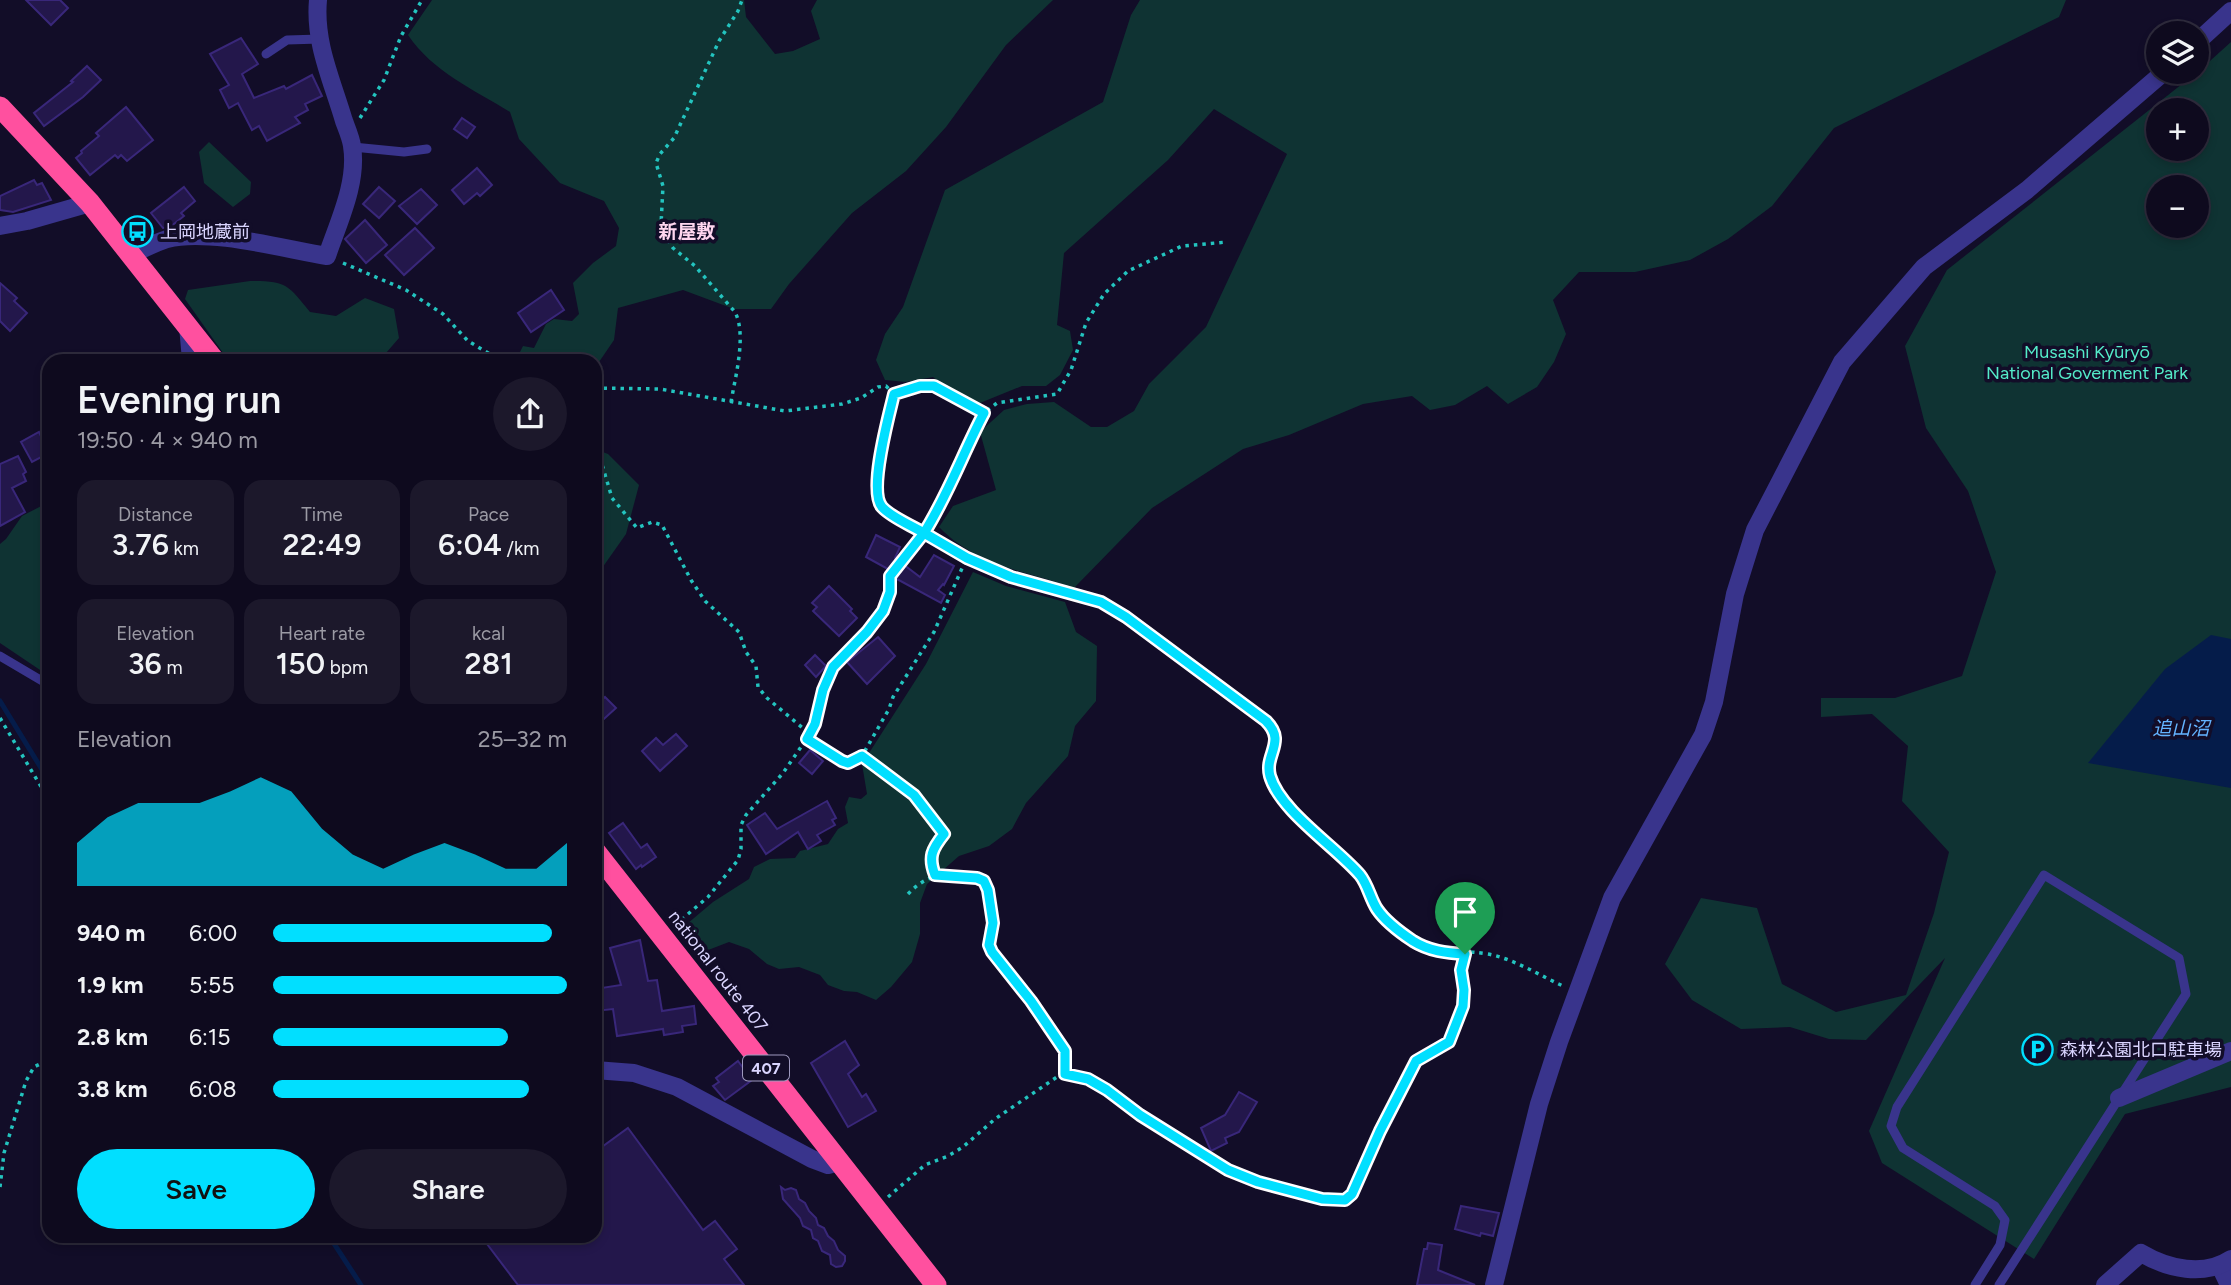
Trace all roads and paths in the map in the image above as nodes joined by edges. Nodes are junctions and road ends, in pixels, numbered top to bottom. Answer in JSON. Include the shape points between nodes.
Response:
{"nodes":[{"id":1,"x":318,"y":0,"type":"edge"},
{"id":2,"x":422,"y":0,"type":"edge"},
{"id":3,"x":741,"y":1,"type":"edge"},
{"id":4,"x":2231,"y":11,"type":"edge"},
{"id":5,"x":2209,"y":31,"type":"edge"},
{"id":6,"x":320,"y":39,"type":"junction"},
{"id":7,"x":266,"y":54,"type":"dead end"},
{"id":8,"x":2150,"y":84,"type":"edge"},
{"id":9,"x":0,"y":107,"type":"edge"},
{"id":10,"x":351,"y":143,"type":"junction"},
{"id":11,"x":427,"y":149,"type":"dead end"},
{"id":12,"x":90,"y":203,"type":"junction"},
{"id":13,"x":0,"y":226,"type":"edge"},
{"id":14,"x":1227,"y":242,"type":"dead end"},
{"id":15,"x":132,"y":254,"type":"junction"},
{"id":16,"x":327,"y":256,"type":"junction"},
{"id":17,"x":188,"y":326,"type":"junction"},
{"id":18,"x":190,"y":354,"type":"edge"},
{"id":19,"x":209,"y":354,"type":"edge"},
{"id":20,"x":490,"y":354,"type":"edge"},
{"id":21,"x":602,"y":388,"type":"edge"},
{"id":22,"x":894,"y":394,"type":"junction"},
{"id":23,"x":731,"y":402,"type":"junction"},
{"id":24,"x":984,"y":413,"type":"junction"},
{"id":25,"x":602,"y":464,"type":"edge"},
{"id":26,"x":924,"y":533,"type":"junction"},
{"id":27,"x":967,"y":558,"type":"junction"},
{"id":28,"x":0,"y":656,"type":"edge"},
{"id":29,"x":42,"y":681,"type":"edge"},
{"id":30,"x":0,"y":718,"type":"edge"},
{"id":31,"x":809,"y":737,"type":"junction"},
{"id":32,"x":862,"y":756,"type":"junction"},
{"id":33,"x":42,"y":788,"type":"edge"},
{"id":34,"x":602,"y":860,"type":"edge"},
{"id":35,"x":935,"y":875,"type":"junction"},
{"id":36,"x":908,"y":894,"type":"dead end"},
{"id":37,"x":661,"y":936,"type":"junction"},
{"id":38,"x":1465,"y":954,"type":"junction"},
{"id":39,"x":1577,"y":993,"type":"junction"},
{"id":40,"x":2231,"y":1051,"type":"edge"},
{"id":41,"x":42,"y":1063,"type":"edge"},
{"id":42,"x":602,"y":1071,"type":"edge"},
{"id":43,"x":1065,"y":1074,"type":"junction"},
{"id":44,"x":2119,"y":1098,"type":"junction"},
{"id":45,"x":839,"y":1162,"type":"junction"},
{"id":46,"x":0,"y":1187,"type":"edge"},
{"id":47,"x":875,"y":1208,"type":"junction"},
{"id":48,"x":2225,"y":1263,"type":"edge"},
{"id":49,"x":936,"y":1285,"type":"edge"},
{"id":50,"x":1494,"y":1285,"type":"edge"},
{"id":51,"x":1975,"y":1285,"type":"edge"},
{"id":52,"x":1999,"y":1285,"type":"edge"},
{"id":53,"x":2105,"y":1285,"type":"edge"},
{"id":54,"x":2228,"y":1285,"type":"edge"}],
"edges":[{"from":1,"to":6,"type":"street"},
{"from":2,"to":10,"type":"path"},
{"from":3,"to":23,"type":"path","via":[[674,138],[656,163],[663,186],[664,235],[739,319]]},
{"from":4,"to":5,"type":"street"},
{"from":6,"to":7,"type":"lane","via":[[287,40]]},
{"from":6,"to":10,"type":"street"},
{"from":8,"to":39,"type":"street","via":[[2027,190],[1924,267],[1842,362],[1755,530],[1735,593],[1714,702],[1703,734],[1612,898]]},
{"from":9,"to":12,"type":"highway"},
{"from":10,"to":11,"type":"lane","via":[[404,152]]},
{"from":10,"to":16,"type":"street","via":[[352,174]]},
{"from":12,"to":13,"type":"street"},
{"from":12,"to":15,"type":"highway"},
{"from":14,"to":24,"type":"path","via":[[1182,246],[1128,271],[1104,294],[1086,323],[1071,370],[1057,394],[997,402]]},
{"from":15,"to":16,"type":"street","via":[[167,239],[211,237]]},
{"from":15,"to":17,"type":"highway"},
{"from":16,"to":20,"type":"path","via":[[407,290]]},
{"from":17,"to":18,"type":"street"},
{"from":17,"to":19,"type":"highway"},
{"from":21,"to":23,"type":"path","via":[[660,389]]},
{"from":22,"to":23,"type":"path","via":[[886,386],[878,387],[842,404],[785,411]]},
{"from":22,"to":24,"type":"path","via":[[934,386]]},
{"from":22,"to":26,"type":"path","via":[[876,492],[883,508]]},
{"from":24,"to":26,"type":"path"},
{"from":25,"to":31,"type":"path","via":[[612,498],[637,528],[652,522],[662,525],[705,601],[739,632],[756,666],[758,687]]},
{"from":26,"to":27,"type":"path"},
{"from":26,"to":31,"type":"path","via":[[890,576],[883,611],[833,667]]},
{"from":27,"to":32,"type":"path","via":[[934,632]]},
{"from":27,"to":38,"type":"path","via":[[1011,577],[1101,602],[1266,721],[1274,729],[1276,741],[1270,775],[1284,800],[1363,878],[1377,910],[1428,948]]},
{"from":28,"to":29,"type":"lane"},
{"from":30,"to":33,"type":"path"},
{"from":31,"to":32,"type":"path","via":[[842,761]]},
{"from":31,"to":37,"type":"path","via":[[746,815],[741,849],[731,870],[708,897]]},
{"from":32,"to":35,"type":"path","via":[[914,795],[944,834],[930,856]]},
{"from":34,"to":37,"type":"highway","name":"national route 407","number":"407"},
{"from":35,"to":36,"type":"path"},
{"from":35,"to":43,"type":"path","via":[[984,881],[993,923],[989,945],[1065,1051]]},
{"from":37,"to":45,"type":"highway","name":"national route 407","number":"407"},
{"from":38,"to":39,"type":"path","via":[[1507,960]]},
{"from":38,"to":43,"type":"path","via":[[1463,1006],[1449,1042],[1416,1061],[1352,1194],[1345,1200],[1322,1199],[1228,1170],[1107,1090],[1088,1079]]},
{"from":39,"to":50,"type":"street","via":[[1539,1104]]},
{"from":40,"to":44,"type":"street"},
{"from":41,"to":46,"type":"path","via":[[26,1081],[4,1153]]},
{"from":42,"to":45,"type":"street","via":[[634,1073],[677,1087],[812,1159],[828,1165]]},
{"from":43,"to":47,"type":"path","via":[[995,1119],[963,1147],[925,1165]]},
{"from":44,"to":51,"type":"lane","via":[[2186,994],[2179,958],[2044,875],[1897,1107],[1891,1126],[1903,1148],[1995,1206],[2005,1220],[2000,1245]]},
{"from":44,"to":52,"type":"lane"},
{"from":45,"to":47,"type":"highway","name":"national route 407","number":"407"},
{"from":47,"to":49,"type":"highway","name":"national route 407","number":"407"},
{"from":48,"to":53,"type":"street","via":[[2180,1269],[2141,1253]]},
{"from":48,"to":54,"type":"street"}]}
